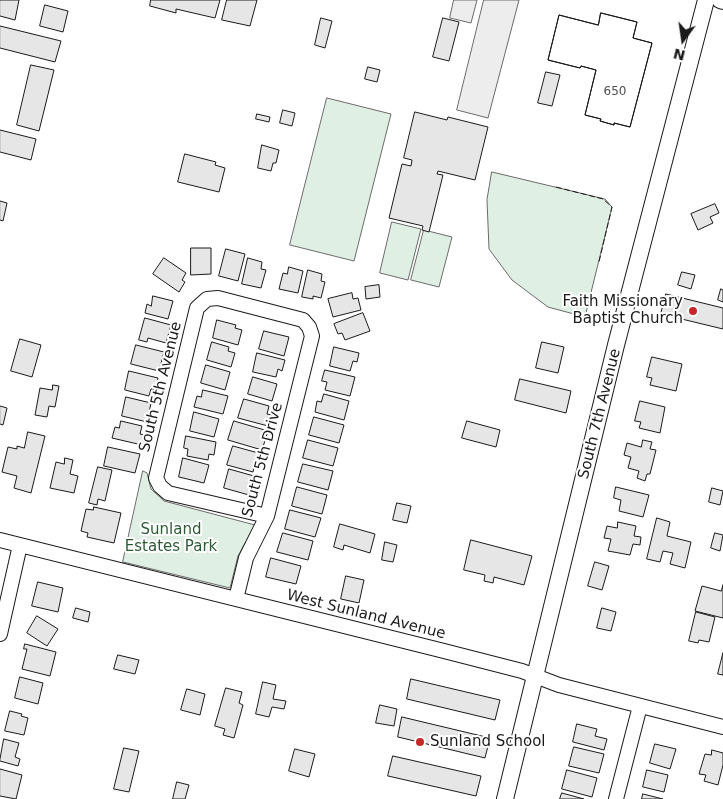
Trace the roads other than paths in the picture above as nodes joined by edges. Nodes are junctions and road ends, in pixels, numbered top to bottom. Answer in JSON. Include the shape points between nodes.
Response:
{"nodes":[{"id":1,"x":706,"y":0,"type":"edge"},
{"id":2,"x":207,"y":299,"type":"joint"},
{"id":3,"x":268,"y":516,"type":"junction"},
{"id":4,"x":0,"y":540,"type":"edge"},
{"id":5,"x":20,"y":545,"type":"junction"},
{"id":6,"x":236,"y":599,"type":"junction"},
{"id":7,"x":0,"y":634,"type":"edge"},
{"id":8,"x":535,"y":676,"type":"junction"},
{"id":9,"x":640,"y":706,"type":"junction"},
{"id":10,"x":723,"y":727,"type":"edge"},
{"id":11,"x":505,"y":799,"type":"edge"},
{"id":12,"x":616,"y":799,"type":"edge"}],
"edges":[{"from":1,"to":8,"type":"main road","name":"South 7th Avenue"},
{"from":2,"to":3,"type":"street","name":"South 5th Drive","via":[[218,298],[303,320],[312,336]]},
{"from":2,"to":3,"type":"street","name":"South 5th Avenue","via":[[197,308],[156,478],[168,493]]},
{"from":3,"to":6,"type":"street","name":"South 5th Drive","via":[[246,558]]},
{"from":4,"to":5,"type":"street","name":"West Sunland Avenue"},
{"from":5,"to":6,"type":"street","name":"West Sunland Avenue"},
{"from":5,"to":7,"type":"street"},
{"from":6,"to":8,"type":"street","name":"West Sunland Avenue"},
{"from":8,"to":9,"type":"street","name":"West Sunland Avenue"},
{"from":8,"to":11,"type":"main road","name":"South 7th Avenue"},
{"from":9,"to":10,"type":"street","name":"West Sunland Avenue"},
{"from":9,"to":12,"type":"street"}]}
